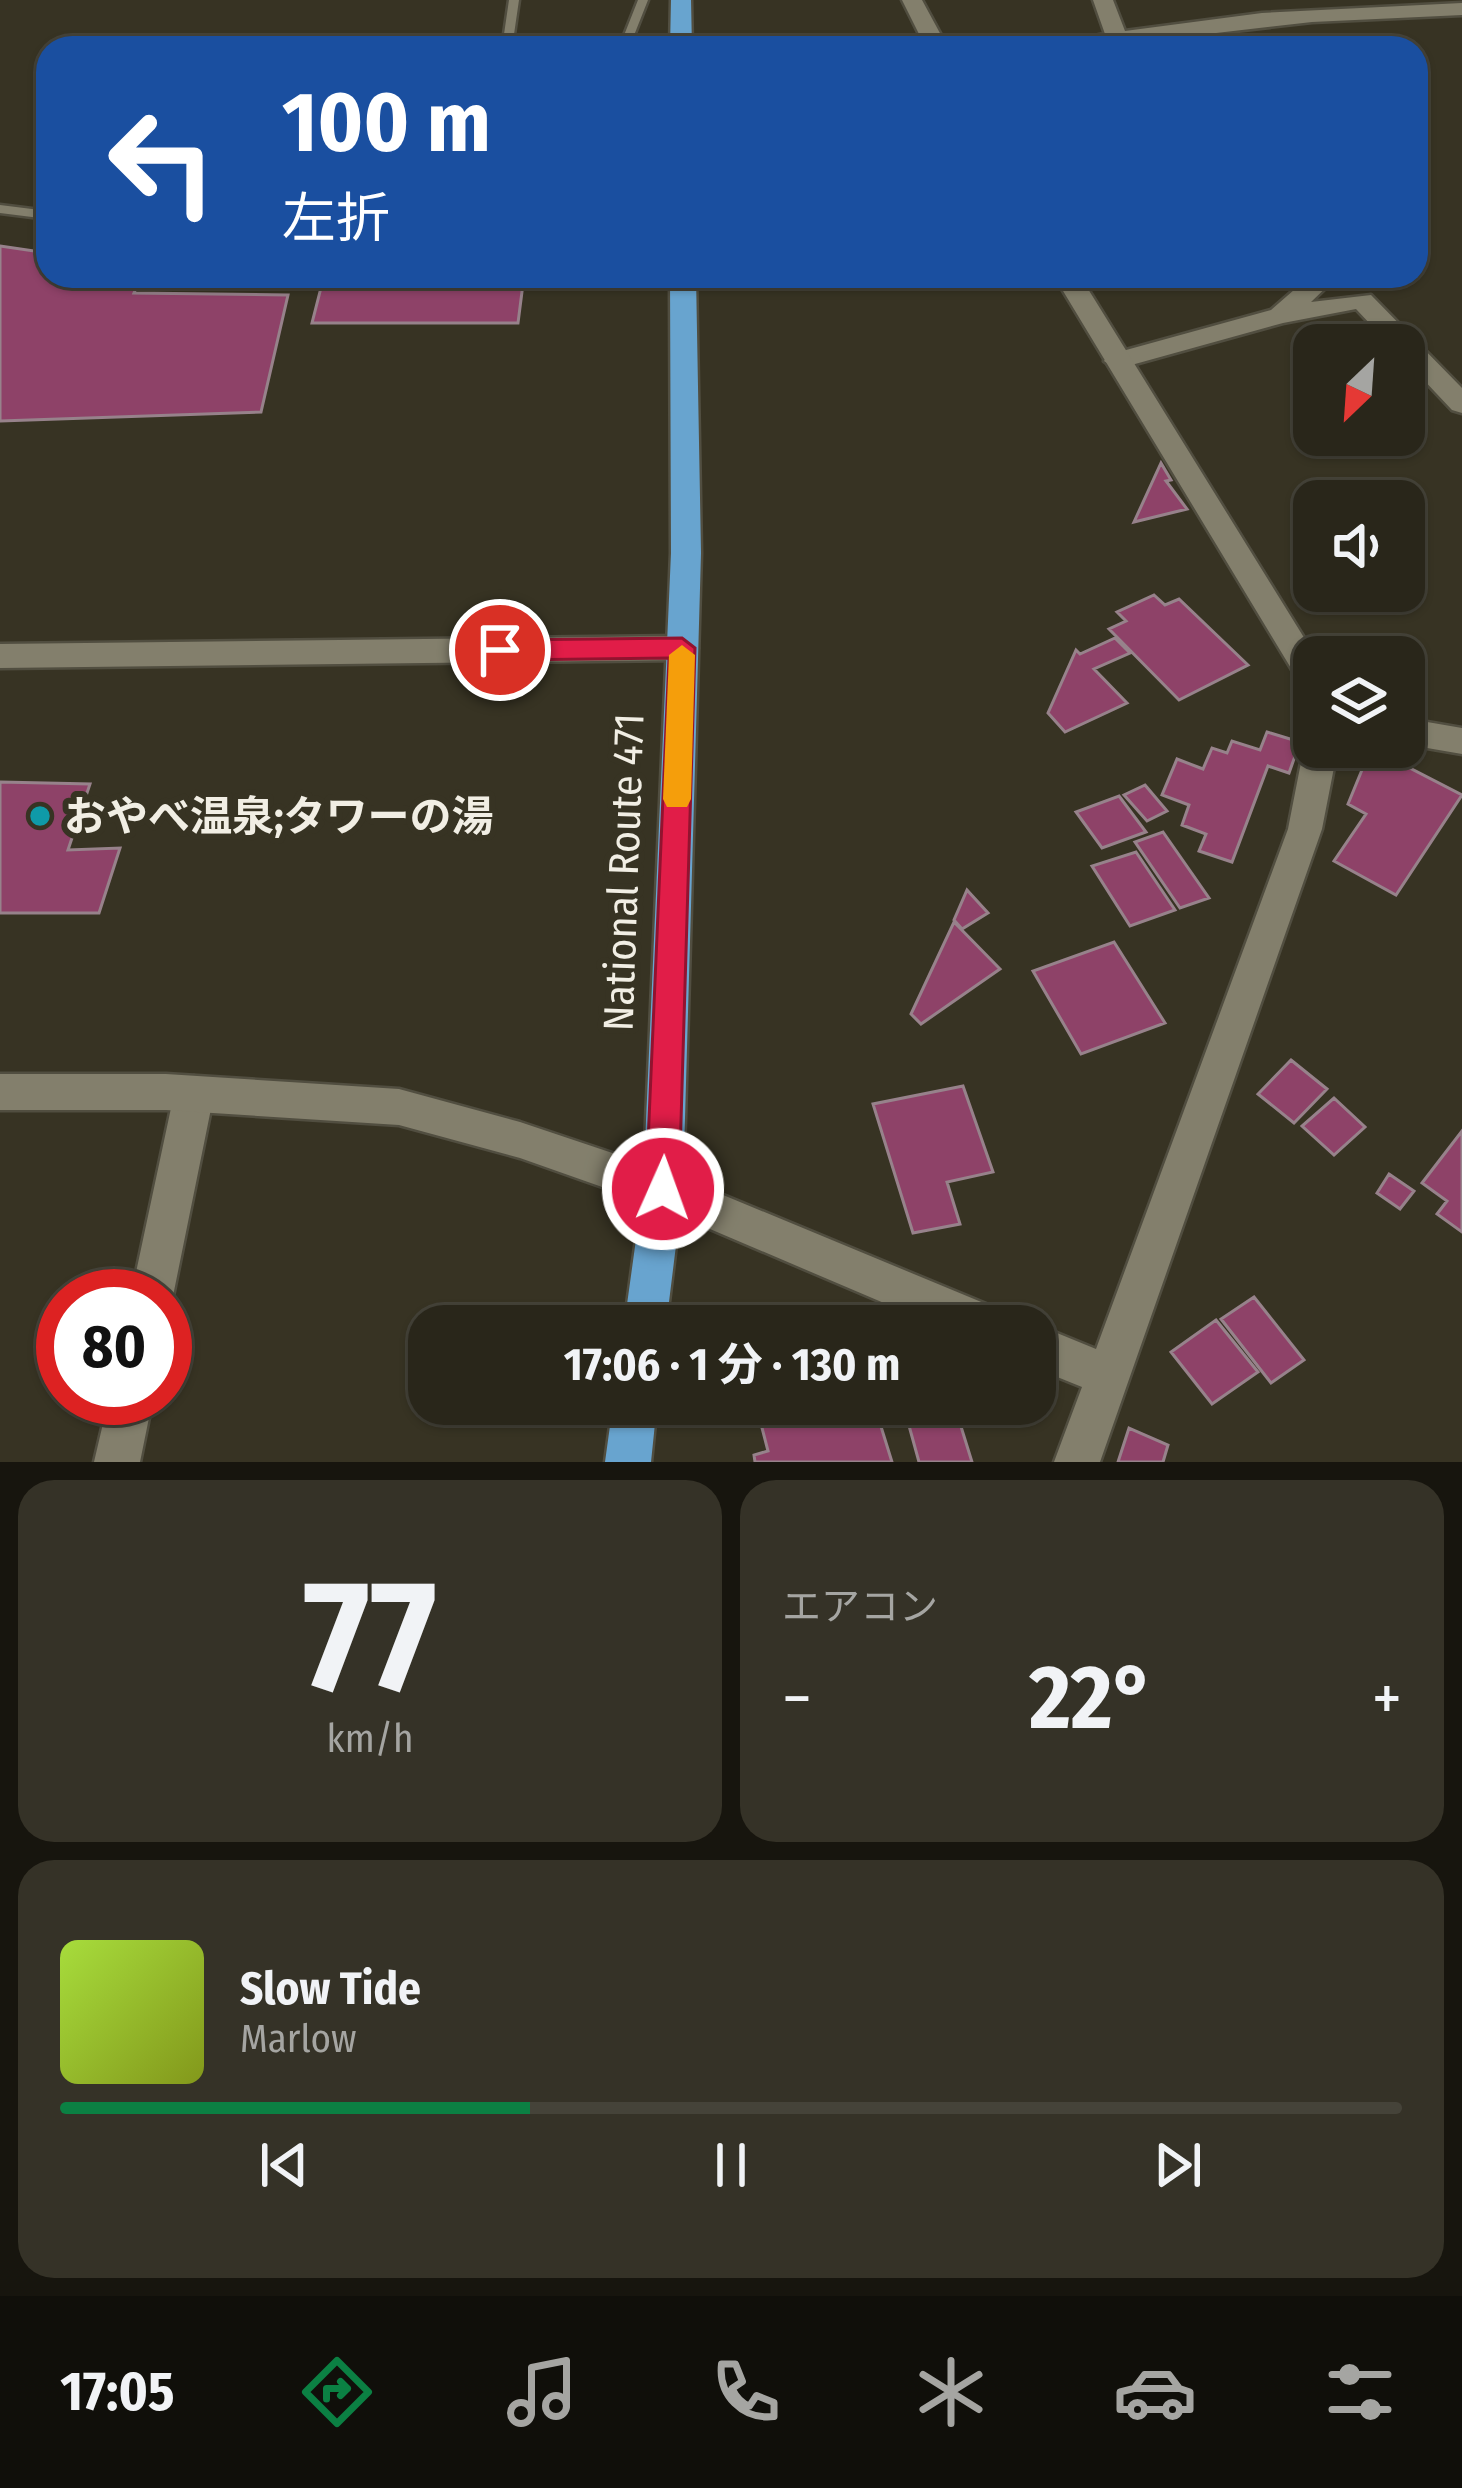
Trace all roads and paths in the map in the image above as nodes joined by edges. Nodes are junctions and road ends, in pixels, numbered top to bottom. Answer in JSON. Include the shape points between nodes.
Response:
{"nodes":[{"id":1,"x":514,"y":0,"type":"edge"},
{"id":2,"x":643,"y":0,"type":"edge"},
{"id":3,"x":681,"y":0,"type":"edge"},
{"id":4,"x":912,"y":0,"type":"edge"},
{"id":5,"x":1103,"y":0,"type":"edge"},
{"id":6,"x":1462,"y":9,"type":"edge"},
{"id":7,"x":509,"y":36,"type":"edge"},
{"id":8,"x":629,"y":36,"type":"edge"},
{"id":9,"x":681,"y":36,"type":"edge"},
{"id":10,"x":931,"y":36,"type":"edge"},
{"id":11,"x":1116,"y":36,"type":"edge"},
{"id":12,"x":1155,"y":36,"type":"edge"},
{"id":13,"x":0,"y":209,"type":"edge"},
{"id":14,"x":36,"y":214,"type":"edge"},
{"id":15,"x":683,"y":288,"type":"edge"},
{"id":16,"x":1074,"y":288,"type":"edge"},
{"id":17,"x":1312,"y":288,"type":"edge"},
{"id":18,"x":1280,"y":316,"type":"junction"},
{"id":19,"x":1117,"y":361,"type":"junction"},
{"id":20,"x":1462,"y":404,"type":"edge"},
{"id":21,"x":1293,"y":646,"type":"edge"},
{"id":22,"x":682,"y":648,"type":"junction"},
{"id":23,"x":0,"y":656,"type":"edge"},
{"id":24,"x":1425,"y":735,"type":"edge"},
{"id":25,"x":1462,"y":741,"type":"edge"},
{"id":26,"x":1317,"y":768,"type":"edge"},
{"id":27,"x":0,"y":1092,"type":"edge"},
{"id":28,"x":194,"y":1094,"type":"junction"},
{"id":29,"x":663,"y":1189,"type":"junction"},
{"id":30,"x":158,"y":1269,"type":"edge"},
{"id":31,"x":648,"y":1305,"type":"edge"},
{"id":32,"x":938,"y":1305,"type":"edge"},
{"id":33,"x":1056,"y":1355,"type":"edge"},
{"id":34,"x":1106,"y":1375,"type":"junction"},
{"id":35,"x":125,"y":1425,"type":"edge"},
{"id":36,"x":632,"y":1425,"type":"edge"},
{"id":37,"x":117,"y":1462,"type":"edge"},
{"id":38,"x":628,"y":1462,"type":"edge"},
{"id":39,"x":1078,"y":1462,"type":"edge"}],
"edges":[{"from":1,"to":7,"type":"lane"},
{"from":2,"to":8,"type":"lane"},
{"from":3,"to":9,"type":"highway"},
{"from":4,"to":10,"type":"street"},
{"from":5,"to":11,"type":"street"},
{"from":6,"to":12,"type":"street","via":[[1244,19]]},
{"from":13,"to":14,"type":"lane"},
{"from":15,"to":22,"type":"highway","name":"National Route 471"},
{"from":16,"to":19,"type":"street"},
{"from":17,"to":18,"type":"street"},
{"from":18,"to":19,"type":"street"},
{"from":18,"to":20,"type":"street","via":[[1362,300]]},
{"from":19,"to":21,"type":"street"},
{"from":22,"to":23,"type":"street"},
{"from":22,"to":29,"type":"highway","name":"National Route 471"},
{"from":24,"to":25,"type":"street"},
{"from":26,"to":34,"type":"street","via":[[1305,829]]},
{"from":27,"to":28,"type":"street"},
{"from":28,"to":29,"type":"street","via":[[399,1107]]},
{"from":28,"to":30,"type":"street"},
{"from":29,"to":31,"type":"highway","name":"National Route 471"},
{"from":29,"to":32,"type":"street"},
{"from":33,"to":34,"type":"street"},
{"from":34,"to":39,"type":"street"},
{"from":35,"to":37,"type":"street"},
{"from":36,"to":38,"type":"highway"}]}
